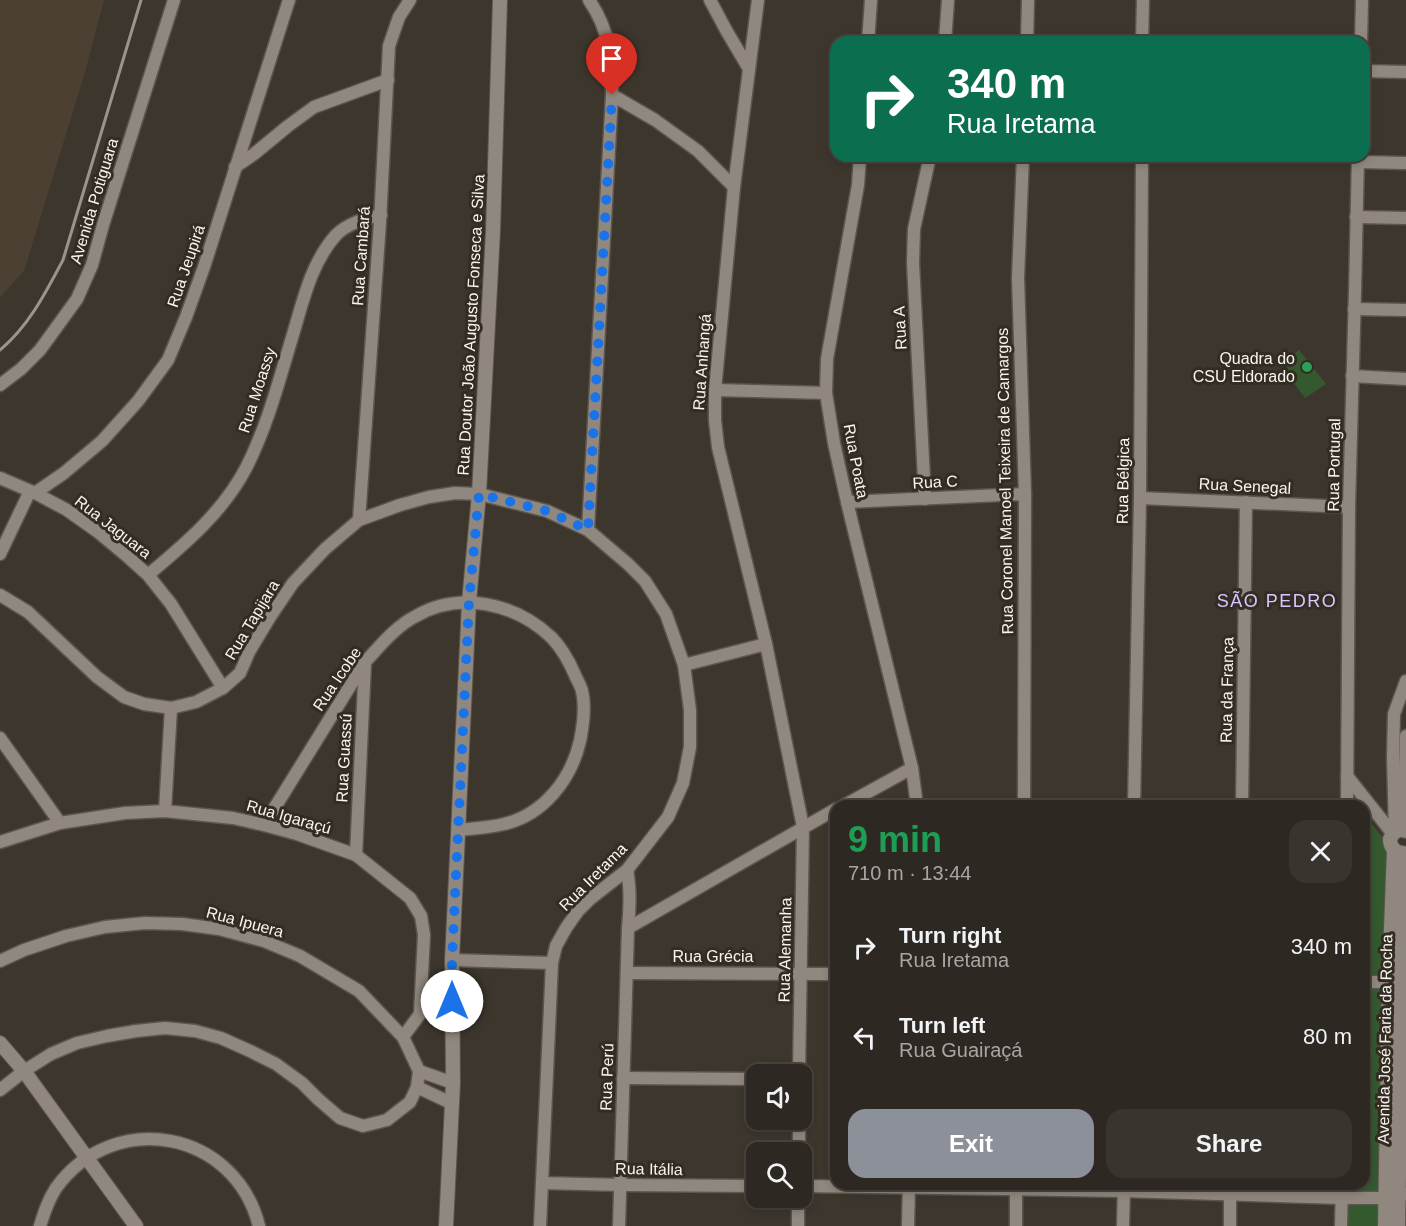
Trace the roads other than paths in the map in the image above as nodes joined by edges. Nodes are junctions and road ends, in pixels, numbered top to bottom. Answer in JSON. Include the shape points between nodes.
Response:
{"nodes":[{"id":1,"x":174,"y":0,"type":"edge"},
{"id":2,"x":289,"y":0,"type":"edge"},
{"id":3,"x":410,"y":0,"type":"edge"},
{"id":4,"x":500,"y":0,"type":"edge"},
{"id":5,"x":589,"y":0,"type":"edge"},
{"id":6,"x":710,"y":0,"type":"edge"},
{"id":7,"x":758,"y":0,"type":"edge"},
{"id":8,"x":871,"y":0,"type":"edge"},
{"id":9,"x":948,"y":0,"type":"edge"},
{"id":10,"x":1028,"y":0,"type":"edge"},
{"id":11,"x":1143,"y":0,"type":"edge"},
{"id":12,"x":1362,"y":0,"type":"edge"},
{"id":13,"x":868,"y":36,"type":"edge"},
{"id":14,"x":945,"y":36,"type":"edge"},
{"id":15,"x":1027,"y":36,"type":"edge"},
{"id":16,"x":1142,"y":36,"type":"edge"},
{"id":17,"x":1361,"y":36,"type":"edge"},
{"id":18,"x":749,"y":69,"type":"junction"},
{"id":19,"x":1370,"y":71,"type":"edge"},
{"id":20,"x":1406,"y":72,"type":"edge"},
{"id":21,"x":388,"y":80,"type":"junction"},
{"id":22,"x":612,"y":95,"type":"junction"},
{"id":23,"x":1370,"y":160,"type":"edge"},
{"id":24,"x":860,"y":162,"type":"edge"},
{"id":25,"x":929,"y":162,"type":"edge"},
{"id":26,"x":1023,"y":162,"type":"edge"},
{"id":27,"x":1142,"y":162,"type":"edge"},
{"id":28,"x":1358,"y":162,"type":"edge"},
{"id":29,"x":1406,"y":163,"type":"edge"},
{"id":30,"x":235,"y":167,"type":"junction"},
{"id":31,"x":734,"y":187,"type":"junction"},
{"id":32,"x":381,"y":214,"type":"junction"},
{"id":33,"x":1356,"y":218,"type":"junction"},
{"id":34,"x":1406,"y":218,"type":"edge"},
{"id":35,"x":1354,"y":309,"type":"junction"},
{"id":36,"x":1406,"y":310,"type":"edge"},
{"id":37,"x":1352,"y":376,"type":"junction"},
{"id":38,"x":1406,"y":379,"type":"edge"},
{"id":39,"x":0,"y":385,"type":"edge"},
{"id":40,"x":715,"y":390,"type":"junction"},
{"id":41,"x":826,"y":393,"type":"junction"},
{"id":42,"x":0,"y":478,"type":"edge"},
{"id":43,"x":32,"y":492,"type":"junction"},
{"id":44,"x":479,"y":494,"type":"junction"},
{"id":45,"x":1025,"y":494,"type":"junction"},
{"id":46,"x":1140,"y":498,"type":"junction"},
{"id":47,"x":926,"y":499,"type":"junction"},
{"id":48,"x":847,"y":502,"type":"junction"},
{"id":49,"x":1246,"y":502,"type":"junction"},
{"id":50,"x":1349,"y":507,"type":"junction"},
{"id":51,"x":359,"y":520,"type":"junction"},
{"id":52,"x":588,"y":530,"type":"junction"},
{"id":53,"x":0,"y":554,"type":"edge"},
{"id":54,"x":148,"y":575,"type":"junction"},
{"id":55,"x":0,"y":595,"type":"edge"},
{"id":56,"x":469,"y":602,"type":"junction"},
{"id":57,"x":766,"y":644,"type":"junction"},
{"id":58,"x":365,"y":662,"type":"junction"},
{"id":59,"x":684,"y":665,"type":"junction"},
{"id":60,"x":223,"y":688,"type":"junction"},
{"id":61,"x":1406,"y":688,"type":"edge"},
{"id":62,"x":171,"y":708,"type":"junction"},
{"id":63,"x":1400,"y":713,"type":"edge"},
{"id":64,"x":1406,"y":736,"type":"edge"},
{"id":65,"x":0,"y":738,"type":"edge"},
{"id":66,"x":912,"y":768,"type":"junction"},
{"id":67,"x":1347,"y":776,"type":"junction"},
{"id":68,"x":1347,"y":789,"type":"junction"},
{"id":69,"x":854,"y":800,"type":"edge"},
{"id":70,"x":916,"y":800,"type":"edge"},
{"id":71,"x":1024,"y":800,"type":"edge"},
{"id":72,"x":1134,"y":800,"type":"edge"},
{"id":73,"x":1242,"y":800,"type":"edge"},
{"id":74,"x":1347,"y":800,"type":"edge"},
{"id":75,"x":1355,"y":800,"type":"edge"},
{"id":76,"x":1366,"y":800,"type":"edge"},
{"id":77,"x":1370,"y":804,"type":"edge"},
{"id":78,"x":165,"y":811,"type":"junction"},
{"id":79,"x":830,"y":812,"type":"edge"},
{"id":80,"x":1370,"y":815,"type":"edge"},
{"id":81,"x":60,"y":823,"type":"junction"},
{"id":82,"x":264,"y":825,"type":"junction"},
{"id":83,"x":804,"y":827,"type":"junction"},
{"id":84,"x":459,"y":830,"type":"junction"},
{"id":85,"x":1399,"y":840,"type":"edge"},
{"id":86,"x":0,"y":842,"type":"edge"},
{"id":87,"x":356,"y":855,"type":"junction"},
{"id":88,"x":627,"y":870,"type":"junction"},
{"id":89,"x":616,"y":879,"type":"junction"},
{"id":90,"x":631,"y":896,"type":"junction"},
{"id":91,"x":628,"y":928,"type":"junction"},
{"id":92,"x":452,"y":960,"type":"junction"},
{"id":93,"x":0,"y":961,"type":"edge"},
{"id":94,"x":1404,"y":961,"type":"edge"},
{"id":95,"x":552,"y":963,"type":"junction"},
{"id":96,"x":627,"y":973,"type":"junction"},
{"id":97,"x":800,"y":973,"type":"junction"},
{"id":98,"x":830,"y":974,"type":"edge"},
{"id":99,"x":1370,"y":982,"type":"edge"},
{"id":100,"x":1389,"y":982,"type":"junction"},
{"id":101,"x":403,"y":1037,"type":"junction"},
{"id":102,"x":0,"y":1043,"type":"edge"},
{"id":103,"x":799,"y":1064,"type":"edge"},
{"id":104,"x":24,"y":1071,"type":"junction"},
{"id":105,"x":419,"y":1071,"type":"junction"},
{"id":106,"x":1404,"y":1074,"type":"edge"},
{"id":107,"x":623,"y":1078,"type":"junction"},
{"id":108,"x":746,"y":1079,"type":"edge"},
{"id":109,"x":453,"y":1083,"type":"junction"},
{"id":110,"x":417,"y":1087,"type":"junction"},
{"id":111,"x":0,"y":1090,"type":"edge"},
{"id":112,"x":451,"y":1103,"type":"junction"},
{"id":113,"x":87,"y":1158,"type":"junction"},
{"id":114,"x":542,"y":1183,"type":"junction"},
{"id":115,"x":621,"y":1185,"type":"junction"},
{"id":116,"x":746,"y":1186,"type":"edge"},
{"id":117,"x":812,"y":1186,"type":"edge"},
{"id":118,"x":830,"y":1186,"type":"edge"},
{"id":119,"x":909,"y":1190,"type":"edge"},
{"id":120,"x":1016,"y":1190,"type":"edge"},
{"id":121,"x":1124,"y":1190,"type":"edge"},
{"id":122,"x":1230,"y":1190,"type":"edge"},
{"id":123,"x":1242,"y":1190,"type":"edge"},
{"id":124,"x":1342,"y":1190,"type":"edge"},
{"id":125,"x":1397,"y":1195,"type":"edge"},
{"id":126,"x":1341,"y":1198,"type":"junction"},
{"id":127,"x":798,"y":1208,"type":"edge"},
{"id":128,"x":40,"y":1226,"type":"edge"},
{"id":129,"x":136,"y":1226,"type":"edge"},
{"id":130,"x":259,"y":1226,"type":"edge"},
{"id":131,"x":446,"y":1226,"type":"edge"},
{"id":132,"x":540,"y":1226,"type":"edge"},
{"id":133,"x":619,"y":1226,"type":"edge"},
{"id":134,"x":798,"y":1226,"type":"edge"},
{"id":135,"x":908,"y":1226,"type":"edge"},
{"id":136,"x":1016,"y":1226,"type":"edge"},
{"id":137,"x":1123,"y":1226,"type":"edge"},
{"id":138,"x":1230,"y":1226,"type":"edge"},
{"id":139,"x":1341,"y":1226,"type":"edge"},
{"id":140,"x":1385,"y":1226,"type":"edge"},
{"id":141,"x":1398,"y":1226,"type":"edge"}],
"edges":[{"from":1,"to":39,"type":"street","name":"Avenida Potiguara","via":[[92,265],[77,299],[40,350]]},
{"from":2,"to":30,"type":"street","name":"Rua Jeupirá"},
{"from":3,"to":21,"type":"street","name":"Rua Cambará","via":[[399,17],[390,46]]},
{"from":4,"to":44,"type":"street","name":"Rua Doutor João Augusto Fonseca e Silva"},
{"from":5,"to":22,"type":"street","via":[[609,45]]},
{"from":6,"to":18,"type":"street"},
{"from":7,"to":18,"type":"street","name":"Rua Anhangá"},
{"from":8,"to":13,"type":"street"},
{"from":9,"to":14,"type":"street"},
{"from":10,"to":15,"type":"street"},
{"from":11,"to":16,"type":"street"},
{"from":12,"to":17,"type":"street"},
{"from":18,"to":31,"type":"street","name":"Rua Anhangá"},
{"from":19,"to":20,"type":"street"},
{"from":21,"to":30,"type":"street","via":[[314,107]]},
{"from":21,"to":32,"type":"street","name":"Rua Cambará"},
{"from":22,"to":31,"type":"street","via":[[656,120],[698,151]]},
{"from":22,"to":52,"type":"street"},
{"from":23,"to":29,"type":"street"},
{"from":24,"to":41,"type":"street","name":"Rua Poata","via":[[827,359]]},
{"from":25,"to":47,"type":"street","name":"Rua A","via":[[914,229],[913,263]]},
{"from":26,"to":45,"type":"street","name":"Rua Coronel Manoel Teixeira de Camargos","via":[[1018,278]]},
{"from":27,"to":46,"type":"street","name":"Rua Bélgica"},
{"from":28,"to":33,"type":"street","name":"Rua Portugal"},
{"from":30,"to":43,"type":"street","name":"Rua Jeupirá","via":[[204,267],[168,360],[102,441],[64,473]]},
{"from":31,"to":40,"type":"street","name":"Rua Anhangá"},
{"from":32,"to":51,"type":"street","name":"Rua Cambará"},
{"from":32,"to":54,"type":"street","name":"Rua Moassy","via":[[357,221],[337,234],[318,259],[266,423],[245,469],[217,512]]},
{"from":33,"to":34,"type":"street"},
{"from":33,"to":35,"type":"street","name":"Rua Portugal"},
{"from":35,"to":36,"type":"street"},
{"from":35,"to":37,"type":"street","name":"Rua Portugal"},
{"from":37,"to":38,"type":"street"},
{"from":37,"to":50,"type":"street","name":"Rua Portugal"},
{"from":40,"to":41,"type":"street"},
{"from":40,"to":57,"type":"street","name":"Rua Anhangá","via":[[718,447]]},
{"from":41,"to":48,"type":"street","name":"Rua Poata"},
{"from":42,"to":43,"type":"street","name":"Rua Jaguara"},
{"from":43,"to":53,"type":"street","name":"Rua Jeupirá"},
{"from":43,"to":54,"type":"street","name":"Rua Jaguara","via":[[98,532]]},
{"from":44,"to":51,"type":"street","name":"Rua Tapijara","via":[[429,497]]},
{"from":44,"to":52,"type":"street","name":"Rua Iretama","via":[[547,511]]},
{"from":44,"to":56,"type":"street","name":"Rua Doutor João Augusto Fonseca e Silva"},
{"from":45,"to":47,"type":"street","name":"Rua C"},
{"from":45,"to":71,"type":"street","name":"Rua Coronel Manoel Teixeira de Camargos"},
{"from":46,"to":49,"type":"street","name":"Rua Senegal"},
{"from":46,"to":72,"type":"street","name":"Rua Bélgica"},
{"from":47,"to":48,"type":"street","name":"Rua C"},
{"from":48,"to":66,"type":"street","name":"Rua Poata"},
{"from":49,"to":50,"type":"street","name":"Rua Senegal"},
{"from":49,"to":73,"type":"street","name":"Rua da França"},
{"from":50,"to":67,"type":"street","name":"Rua Portugal"},
{"from":51,"to":60,"type":"street","name":"Rua Tapijara","via":[[293,583],[270,616],[240,673]]},
{"from":52,"to":59,"type":"street","name":"Rua Iretama","via":[[645,581],[666,614]]},
{"from":54,"to":60,"type":"street","name":"Rua Jaguara","via":[[171,604]]},
{"from":55,"to":62,"type":"street","name":"Rua Tapijara","via":[[28,612],[124,697]]},
{"from":56,"to":58,"type":"street","name":"Rua Icobe","via":[[416,615]]},
{"from":56,"to":84,"type":"street","name":"Rua Doutor João Augusto Fonseca e Silva"},
{"from":56,"to":84,"type":"street","name":"Rua Icobe","via":[[504,608],[552,638],[570,663],[583,692],[584,722],[573,765],[546,801],[506,824]]},
{"from":57,"to":59,"type":"street"},
{"from":57,"to":83,"type":"street","name":"Rua Anhangá"},
{"from":58,"to":82,"type":"street","name":"Rua Icobe"},
{"from":58,"to":87,"type":"street","name":"Rua Guassú"},
{"from":59,"to":88,"type":"street","name":"Rua Iretama","via":[[690,747],[682,783],[668,817]]},
{"from":60,"to":62,"type":"street","name":"Rua Tapijara","via":[[195,702]]},
{"from":61,"to":63,"type":"street"},
{"from":62,"to":78,"type":"street"},
{"from":63,"to":85,"type":"street","via":[[1393,758]]},
{"from":64,"to":85,"type":"street"},
{"from":65,"to":81,"type":"street"},
{"from":66,"to":69,"type":"street"},
{"from":66,"to":70,"type":"street","name":"Rua Poata"},
{"from":67,"to":68,"type":"street","name":"Rua Portugal"},
{"from":67,"to":76,"type":"street"},
{"from":68,"to":74,"type":"street","name":"Rua Portugal"},
{"from":68,"to":75,"type":"street"},
{"from":77,"to":85,"type":"street"},
{"from":78,"to":81,"type":"street","name":"Rua Igaraçú"},
{"from":78,"to":82,"type":"street","name":"Rua Igaraçú"},
{"from":79,"to":83,"type":"street"},
{"from":80,"to":85,"type":"street"},
{"from":81,"to":86,"type":"street","name":"Rua Igaraçú"},
{"from":82,"to":87,"type":"street","name":"Rua Igaraçú"},
{"from":83,"to":91,"type":"street"},
{"from":83,"to":97,"type":"street","name":"Rua Alemanha"},
{"from":84,"to":92,"type":"street","name":"Rua Doutor João Augusto Fonseca e Silva"},
{"from":85,"to":94,"type":"street","name":"Avenida José Faria da Rocha"},
{"from":85,"to":100,"type":"street","name":"Avenida José Faria da Rocha"},
{"from":87,"to":101,"type":"street","name":"Rua Igaraçú","via":[[410,898],[421,916],[424,935],[420,1014]]},
{"from":88,"to":89,"type":"street","name":"Rua Iretama"},
{"from":88,"to":90,"type":"street","name":"Rua Perú"},
{"from":89,"to":90,"type":"street"},
{"from":89,"to":95,"type":"street","name":"Rua Iretama","via":[[578,911],[556,946]]},
{"from":90,"to":91,"type":"street","name":"Rua Perú"},
{"from":91,"to":96,"type":"street","name":"Rua Perú"},
{"from":92,"to":95,"type":"street"},
{"from":92,"to":109,"type":"street","name":"Rua Doutor João Augusto Fonseca e Silva"},
{"from":93,"to":101,"type":"street","name":"Rua Ipuera","via":[[66,936],[105,927],[145,923],[219,929],[264,941],[330,973],[359,991]]},
{"from":94,"to":106,"type":"street","name":"Avenida José Faria da Rocha"},
{"from":95,"to":114,"type":"street","name":"Rua Iretama"},
{"from":96,"to":97,"type":"street","name":"Rua Grécia"},
{"from":96,"to":107,"type":"street","name":"Rua Perú"},
{"from":97,"to":98,"type":"street","name":"Rua Grécia"},
{"from":97,"to":103,"type":"street","name":"Rua Alemanha"},
{"from":99,"to":100,"type":"street"},
{"from":100,"to":125,"type":"street","name":"Avenida José Faria da Rocha"},
{"from":101,"to":105,"type":"street","name":"Rua Ipuera"},
{"from":102,"to":104,"type":"street"},
{"from":104,"to":110,"type":"street","via":[[77,1043],[165,1028],[221,1038],[276,1064],[340,1118],[363,1126],[387,1120],[410,1102]]},
{"from":104,"to":111,"type":"street"},
{"from":104,"to":113,"type":"street"},
{"from":105,"to":109,"type":"street"},
{"from":105,"to":110,"type":"street"},
{"from":106,"to":125,"type":"street","name":"Avenida José Faria da Rocha"},
{"from":107,"to":108,"type":"street"},
{"from":107,"to":115,"type":"street","name":"Rua Perú"},
{"from":109,"to":112,"type":"street","name":"Rua Doutor João Augusto Fonseca e Silva"},
{"from":110,"to":112,"type":"street"},
{"from":112,"to":131,"type":"street","name":"Rua Doutor João Augusto Fonseca e Silva"},
{"from":113,"to":128,"type":"street","via":[[55,1190]]},
{"from":113,"to":129,"type":"street"},
{"from":113,"to":130,"type":"street","via":[[112,1145],[141,1139],[169,1140],[197,1149],[221,1164],[241,1185]]},
{"from":114,"to":115,"type":"street","name":"Rua Itália"},
{"from":114,"to":132,"type":"street","name":"Rua Iretama"},
{"from":115,"to":116,"type":"street","name":"Rua Itália"},
{"from":115,"to":133,"type":"street","name":"Rua Perú"},
{"from":117,"to":118,"type":"street"},
{"from":119,"to":135,"type":"street"},
{"from":120,"to":136,"type":"street"},
{"from":121,"to":137,"type":"street"},
{"from":122,"to":138,"type":"street"},
{"from":123,"to":126,"type":"street"},
{"from":124,"to":126,"type":"street"},
{"from":125,"to":126,"type":"street"},
{"from":125,"to":140,"type":"street","name":"Avenida José Faria da Rocha"},
{"from":125,"to":141,"type":"street","name":"Avenida José Faria da Rocha"},
{"from":126,"to":139,"type":"street"},
{"from":127,"to":134,"type":"street"}]}
